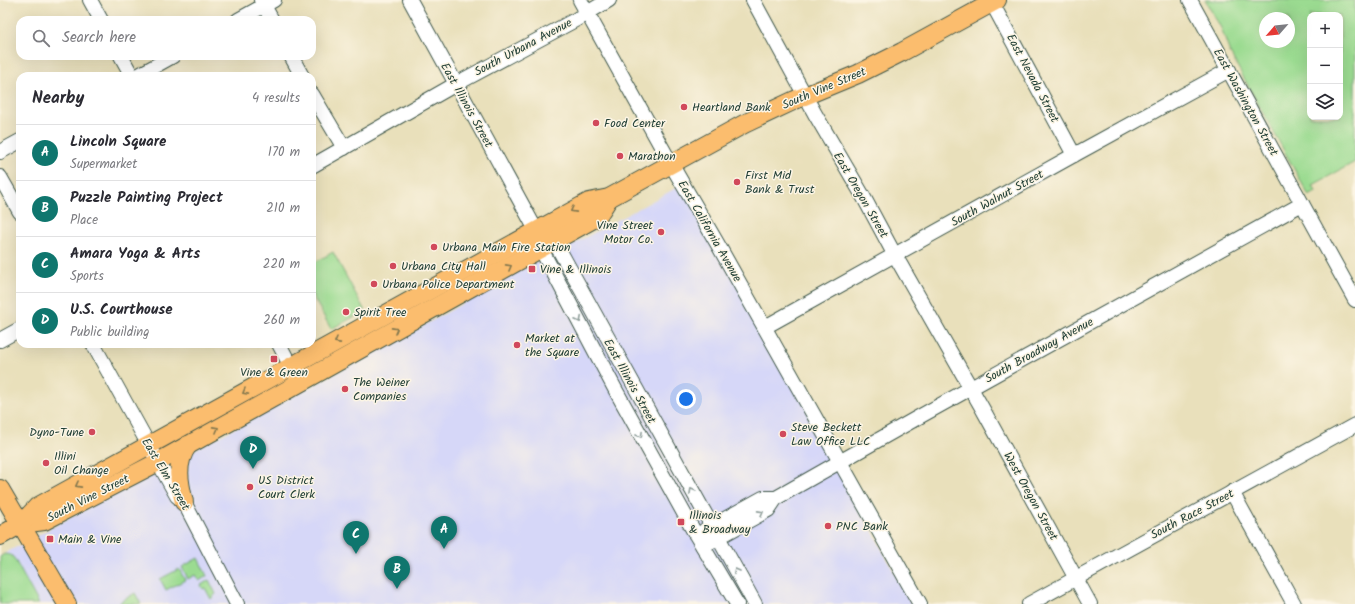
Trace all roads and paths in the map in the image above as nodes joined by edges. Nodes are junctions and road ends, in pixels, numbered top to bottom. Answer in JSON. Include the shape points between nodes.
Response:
{"nodes":[{"id":1,"x":90,"y":0,"type":"edge"},
{"id":2,"x":410,"y":0,"type":"edge"},
{"id":3,"x":580,"y":0,"type":"edge"},
{"id":4,"x":609,"y":0,"type":"edge"},
{"id":5,"x":753,"y":0,"type":"edge"},
{"id":6,"x":1190,"y":0,"type":"edge"},
{"id":7,"x":995,"y":1,"type":"edge"},
{"id":8,"x":266,"y":2,"type":"edge"},
{"id":9,"x":587,"y":13,"type":"junction"},
{"id":10,"x":99,"y":16,"type":"edge"},
{"id":11,"x":244,"y":16,"type":"edge"},
{"id":12,"x":271,"y":16,"type":"edge"},
{"id":13,"x":123,"y":60,"type":"edge"},
{"id":14,"x":166,"y":60,"type":"edge"},
{"id":15,"x":293,"y":60,"type":"edge"},
{"id":16,"x":1229,"y":70,"type":"junction"},
{"id":17,"x":130,"y":72,"type":"edge"},
{"id":18,"x":143,"y":72,"type":"edge"},
{"id":19,"x":300,"y":72,"type":"edge"},
{"id":20,"x":456,"y":84,"type":"junction"},
{"id":21,"x":805,"y":96,"type":"junction"},
{"id":22,"x":316,"y":101,"type":"edge"},
{"id":23,"x":16,"y":143,"type":"edge"},
{"id":24,"x":344,"y":148,"type":"junction"},
{"id":25,"x":0,"y":152,"type":"edge"},
{"id":26,"x":1074,"y":154,"type":"junction"},
{"id":27,"x":316,"y":164,"type":"edge"},
{"id":28,"x":671,"y":164,"type":"junction"},
{"id":29,"x":0,"y":177,"type":"edge"},
{"id":30,"x":609,"y":198,"type":"junction"},
{"id":31,"x":1302,"y":204,"type":"junction"},
{"id":32,"x":16,"y":205,"type":"edge"},
{"id":33,"x":536,"y":230,"type":"junction"},
{"id":34,"x":547,"y":245,"type":"junction"},
{"id":35,"x":895,"y":255,"type":"junction"},
{"id":36,"x":462,"y":271,"type":"junction"},
{"id":37,"x":471,"y":288,"type":"junction"},
{"id":38,"x":584,"y":297,"type":"junction"},
{"id":39,"x":1355,"y":300,"type":"edge"},
{"id":40,"x":571,"y":304,"type":"junction"},
{"id":41,"x":765,"y":327,"type":"junction"},
{"id":42,"x":361,"y":328,"type":"junction"},
{"id":43,"x":16,"y":331,"type":"edge"},
{"id":44,"x":0,"y":340,"type":"edge"},
{"id":45,"x":370,"y":344,"type":"junction"},
{"id":46,"x":95,"y":348,"type":"edge"},
{"id":47,"x":281,"y":348,"type":"edge"},
{"id":48,"x":291,"y":367,"type":"junction"},
{"id":49,"x":300,"y":383,"type":"junction"},
{"id":50,"x":971,"y":388,"type":"junction"},
{"id":51,"x":1355,"y":425,"type":"edge"},
{"id":52,"x":188,"y":445,"type":"junction"},
{"id":53,"x":149,"y":446,"type":"junction"},
{"id":54,"x":841,"y":461,"type":"junction"},
{"id":55,"x":158,"y":462,"type":"junction"},
{"id":56,"x":0,"y":489,"type":"edge"},
{"id":57,"x":1232,"y":492,"type":"junction"},
{"id":58,"x":184,"y":502,"type":"junction"},
{"id":59,"x":21,"y":524,"type":"junction"},
{"id":60,"x":715,"y":532,"type":"junction"},
{"id":61,"x":0,"y":536,"type":"edge"},
{"id":62,"x":700,"y":541,"type":"junction"},
{"id":63,"x":1076,"y":578,"type":"junction"},
{"id":64,"x":67,"y":604,"type":"edge"},
{"id":65,"x":237,"y":604,"type":"edge"},
{"id":66,"x":738,"y":604,"type":"edge"},
{"id":67,"x":755,"y":604,"type":"edge"},
{"id":68,"x":920,"y":604,"type":"edge"},
{"id":69,"x":1029,"y":604,"type":"edge"},
{"id":70,"x":1090,"y":604,"type":"edge"},
{"id":71,"x":1294,"y":604,"type":"edge"}],
"edges":[{"from":1,"to":10,"type":"street"},
{"from":2,"to":20,"type":"street","name":"East Illinois Street"},
{"from":3,"to":9,"type":"street","name":"East California Avenue"},
{"from":4,"to":9,"type":"street","name":"South Urbana Avenue"},
{"from":5,"to":21,"type":"street","name":"East Oregon Street"},
{"from":6,"to":16,"type":"street","name":"East Washington Street"},
{"from":7,"to":21,"type":"main road","name":"South Vine Street","via":[[858,74]]},
{"from":7,"to":26,"type":"street","name":"East Nevada Street"},
{"from":8,"to":11,"type":"street"},
{"from":8,"to":12,"type":"street"},
{"from":9,"to":20,"type":"street","name":"South Urbana Avenue"},
{"from":9,"to":28,"type":"street","name":"East California Avenue"},
{"from":13,"to":17,"type":"street"},
{"from":14,"to":18,"type":"street"},
{"from":15,"to":19,"type":"street"},
{"from":16,"to":26,"type":"street","name":"South Walnut Street"},
{"from":16,"to":31,"type":"street","name":"East Washington Street"},
{"from":20,"to":24,"type":"street","name":"South Urbana Avenue"},
{"from":20,"to":33,"type":"street","name":"East Illinois Street"},
{"from":21,"to":28,"type":"main road","name":"South Vine Street","via":[[744,124]]},
{"from":21,"to":35,"type":"street","name":"East Oregon Street"},
{"from":22,"to":24,"type":"street"},
{"from":23,"to":25,"type":"street"},
{"from":24,"to":27,"type":"street","name":"South Urbana Avenue"},
{"from":26,"to":35,"type":"street","name":"South Walnut Street"},
{"from":28,"to":30,"type":"main road","name":"South Vine Street"},
{"from":28,"to":41,"type":"street","name":"East California Avenue"},
{"from":29,"to":32,"type":"street"},
{"from":30,"to":33,"type":"main road","name":"South Vine Street","one_way":true,"via":[[589,202]]},
{"from":30,"to":34,"type":"main road","name":"South Vine Street","via":[[597,217]]},
{"from":31,"to":39,"type":"street","name":"East Washington Street"},
{"from":31,"to":50,"type":"street","name":"South Broadway Avenue"},
{"from":33,"to":34,"type":"street","name":"East Illinois Street"},
{"from":33,"to":36,"type":"main road","name":"South Vine Street"},
{"from":37,"to":34,"type":"main road","name":"South Vine Street","one_way":true},
{"from":34,"to":38,"type":"street","name":"East Illinois Street"},
{"from":34,"to":40,"type":"street","name":"East Illinois Street"},
{"from":35,"to":41,"type":"street","name":"South Walnut Street"},
{"from":35,"to":50,"type":"street","name":"East Oregon Street"},
{"from":36,"to":37,"type":"main road"},
{"from":36,"to":42,"type":"main road","name":"South Vine Street"},
{"from":45,"to":37,"type":"main road","name":"South Vine Street","one_way":true},
{"from":38,"to":40,"type":"street"},
{"from":60,"to":38,"type":"street","name":"East Illinois Street","one_way":true},
{"from":40,"to":62,"type":"street","name":"East Illinois Street","one_way":true},
{"from":41,"to":54,"type":"street","name":"East California Avenue"},
{"from":42,"to":45,"type":"main road"},
{"from":42,"to":48,"type":"main road","name":"South Vine Street","one_way":true},
{"from":43,"to":44,"type":"street"},
{"from":45,"to":49,"type":"main road","name":"South Vine Street"},
{"from":46,"to":53,"type":"street","name":"East Elm Street"},
{"from":47,"to":48,"type":"street"},
{"from":48,"to":49,"type":"street"},
{"from":48,"to":53,"type":"main road","name":"South Vine Street","one_way":true},
{"from":52,"to":49,"type":"main road","name":"South Vine Street","one_way":true},
{"from":50,"to":54,"type":"street","name":"South Broadway Avenue"},
{"from":50,"to":63,"type":"street","name":"West Oregon Street"},
{"from":51,"to":57,"type":"street","name":"South Race Street"},
{"from":52,"to":55,"type":"main road","name":"South Vine Street"},
{"from":52,"to":58,"type":"main road","via":[[181,457],[179,472]]},
{"from":53,"to":55,"type":"street","name":"East Elm Street"},
{"from":53,"to":59,"type":"main road","name":"South Vine Street","one_way":true,"via":[[36,507]]},
{"from":54,"to":60,"type":"street","name":"South Broadway Avenue","via":[[776,498],[768,510]]},
{"from":54,"to":68,"type":"street","name":"East California Avenue"},
{"from":55,"to":58,"type":"street","name":"East Elm Street","via":[[177,496]]},
{"from":55,"to":59,"type":"main road","name":"South Vine Street","via":[[44,521]]},
{"from":56,"to":59,"type":"main road"},
{"from":57,"to":63,"type":"street","name":"South Race Street"},
{"from":57,"to":71,"type":"street"},
{"from":58,"to":65,"type":"street","name":"East Elm Street"},
{"from":59,"to":61,"type":"main road"},
{"from":59,"to":64,"type":"main road"},
{"from":60,"to":62,"type":"street","name":"South Broadway Avenue"},
{"from":67,"to":60,"type":"street","name":"East Illinois Street","one_way":true},
{"from":62,"to":66,"type":"street","name":"East Illinois Street"},
{"from":63,"to":69,"type":"street","name":"South Race Street"},
{"from":63,"to":70,"type":"street","name":"West Oregon Street"}]}
